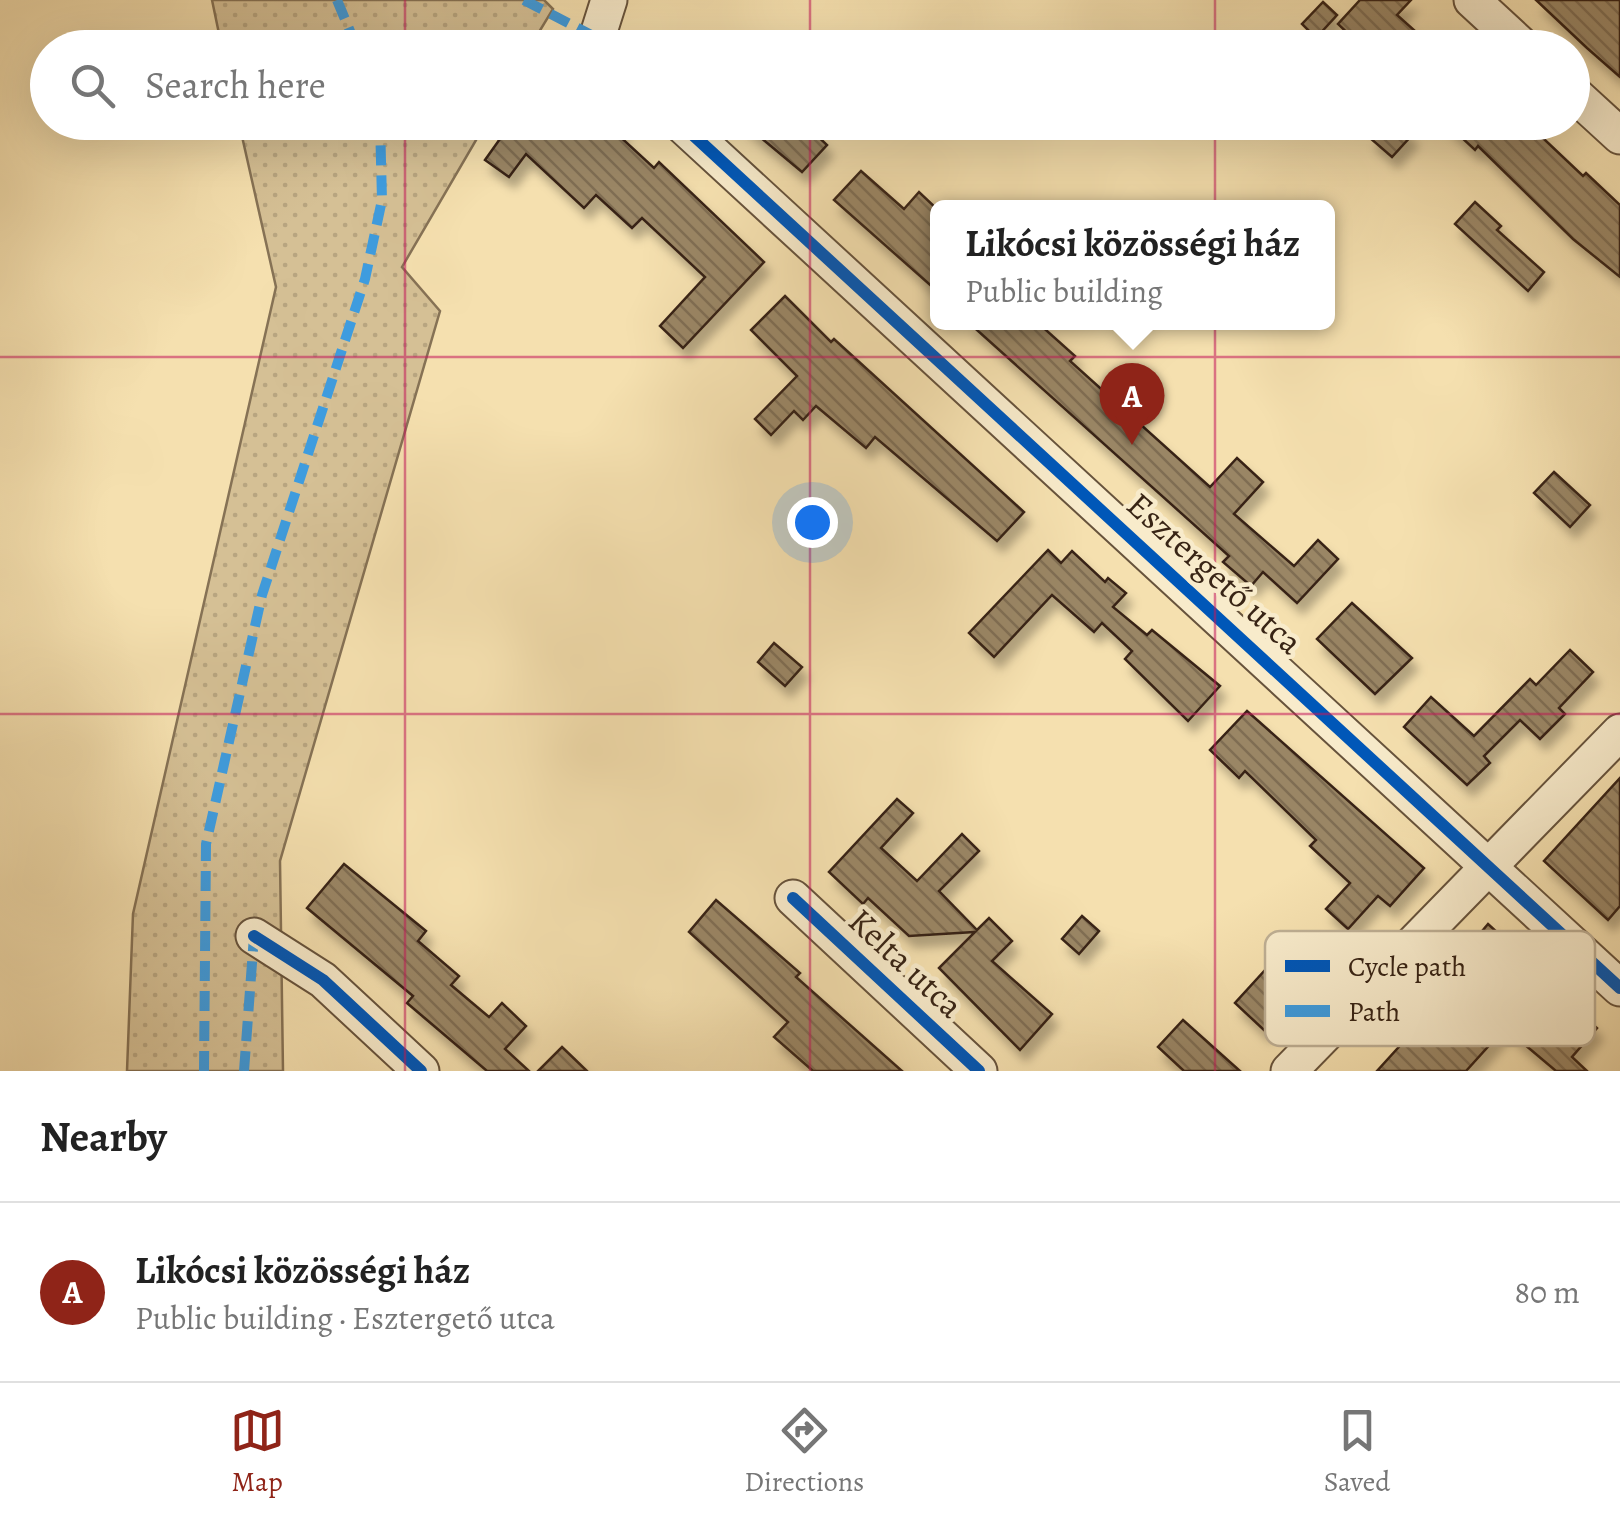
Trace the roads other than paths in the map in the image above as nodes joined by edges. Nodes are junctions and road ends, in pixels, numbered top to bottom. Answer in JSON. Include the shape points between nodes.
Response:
{"nodes":[{"id":1,"x":610,"y":0,"type":"edge"},
{"id":2,"x":1472,"y":0,"type":"edge"},
{"id":3,"x":604,"y":30,"type":"edge"},
{"id":4,"x":1504,"y":30,"type":"edge"},
{"id":5,"x":1590,"y":108,"type":"edge"},
{"id":6,"x":1620,"y":136,"type":"edge"},
{"id":7,"x":699,"y":140,"type":"edge"},
{"id":8,"x":1620,"y":732,"type":"edge"},
{"id":9,"x":1491,"y":867,"type":"junction"},
{"id":10,"x":793,"y":898,"type":"dead end"},
{"id":11,"x":1428,"y":931,"type":"edge"},
{"id":12,"x":1559,"y":931,"type":"edge"},
{"id":13,"x":254,"y":936,"type":"dead end"},
{"id":14,"x":1595,"y":965,"type":"edge"},
{"id":15,"x":1620,"y":988,"type":"edge"},
{"id":16,"x":1314,"y":1046,"type":"edge"},
{"id":17,"x":421,"y":1071,"type":"edge"},
{"id":18,"x":979,"y":1071,"type":"edge"},
{"id":19,"x":1289,"y":1071,"type":"edge"}],
"edges":[{"from":1,"to":3,"type":"street"},
{"from":2,"to":4,"type":"street"},
{"from":5,"to":6,"type":"street"},
{"from":7,"to":9,"type":"street","name":"Esztergető utca"},
{"from":8,"to":9,"type":"street"},
{"from":9,"to":11,"type":"street"},
{"from":9,"to":12,"type":"street","name":"Esztergető utca"},
{"from":10,"to":18,"type":"street","name":"Kelta utca"},
{"from":13,"to":17,"type":"street","via":[[322,980]]},
{"from":14,"to":15,"type":"street","name":"Esztergető utca"},
{"from":16,"to":19,"type":"street"}]}
